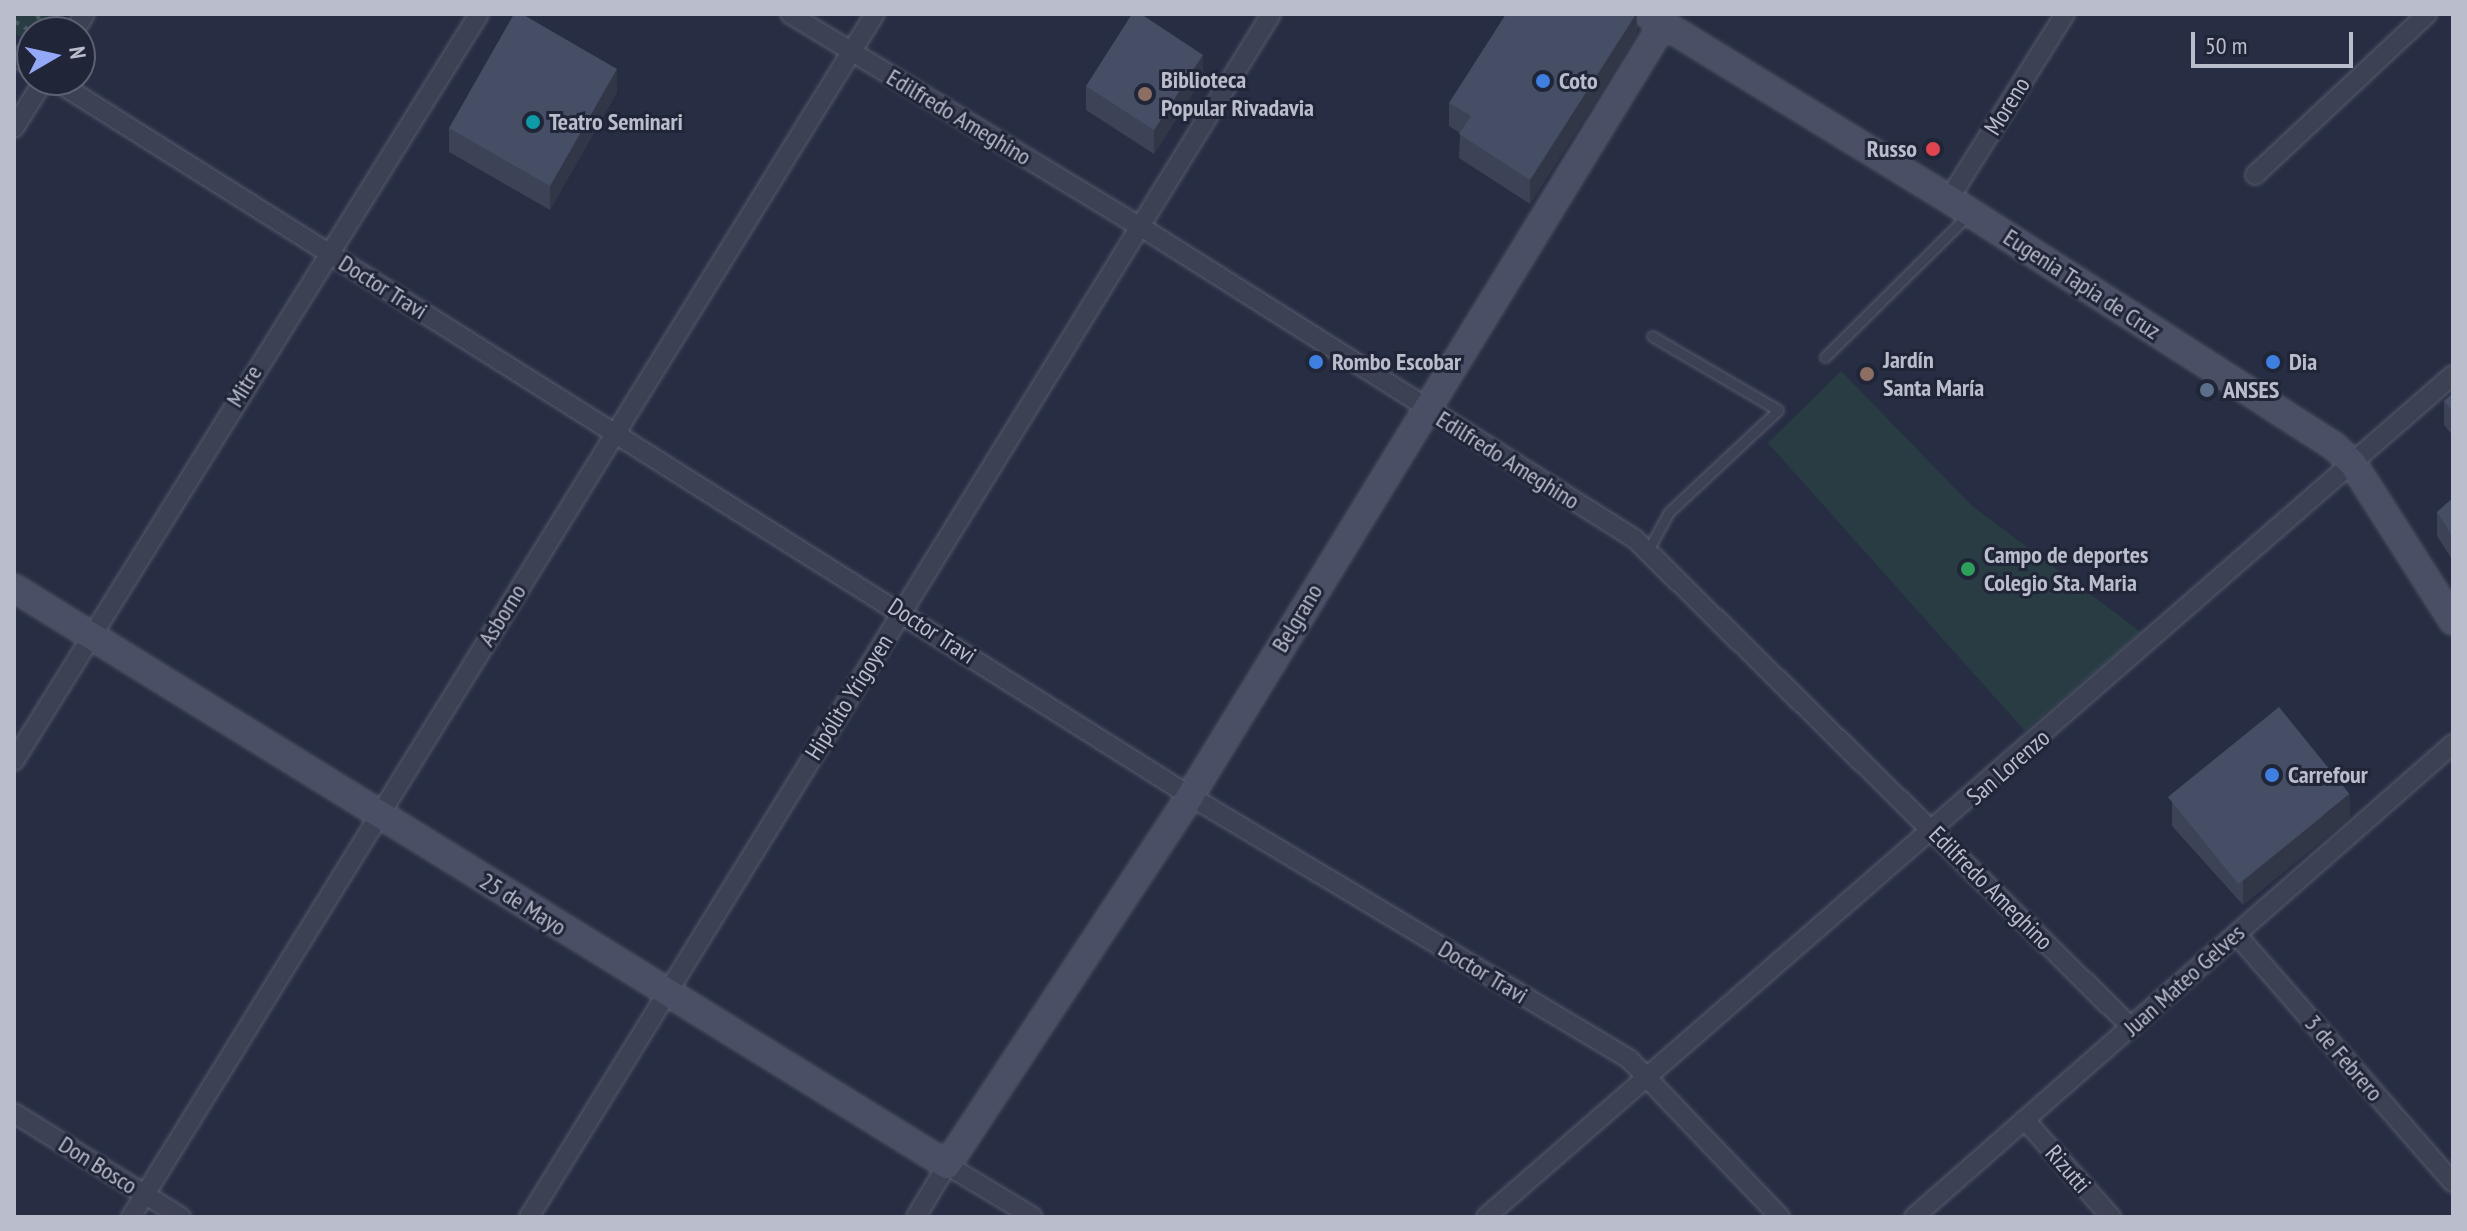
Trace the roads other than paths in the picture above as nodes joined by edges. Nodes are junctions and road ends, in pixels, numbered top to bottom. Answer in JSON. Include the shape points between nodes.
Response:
{"nodes":[{"id":1,"x":479,"y":14,"type":"edge"},
{"id":2,"x":790,"y":14,"type":"edge"},
{"id":3,"x":875,"y":14,"type":"edge"},
{"id":4,"x":1271,"y":14,"type":"edge"},
{"id":5,"x":2065,"y":14,"type":"edge"},
{"id":6,"x":2427,"y":14,"type":"edge"},
{"id":7,"x":1659,"y":17,"type":"edge"},
{"id":8,"x":851,"y":52,"type":"junction"},
{"id":9,"x":34,"y":96,"type":"edge"},
{"id":10,"x":79,"y":96,"type":"edge"},
{"id":11,"x":14,"y":128,"type":"edge"},
{"id":12,"x":2255,"y":175,"type":"dead end"},
{"id":13,"x":1960,"y":206,"type":"junction"},
{"id":14,"x":1141,"y":227,"type":"junction"},
{"id":15,"x":327,"y":253,"type":"junction"},
{"id":16,"x":1652,"y":336,"type":"dead end"},
{"id":17,"x":1825,"y":357,"type":"dead end"},
{"id":18,"x":2453,"y":375,"type":"edge"},
{"id":19,"x":1425,"y":408,"type":"junction"},
{"id":20,"x":617,"y":433,"type":"junction"},
{"id":21,"x":2353,"y":464,"type":"junction"},
{"id":22,"x":1648,"y":550,"type":"junction"},
{"id":23,"x":14,"y":588,"type":"edge"},
{"id":24,"x":902,"y":611,"type":"junction"},
{"id":25,"x":2453,"y":621,"type":"edge"},
{"id":26,"x":89,"y":634,"type":"junction"},
{"id":27,"x":2453,"y":744,"type":"edge"},
{"id":28,"x":14,"y":761,"type":"edge"},
{"id":29,"x":1190,"y":796,"type":"junction"},
{"id":30,"x":376,"y":814,"type":"junction"},
{"id":31,"x":1934,"y":831,"type":"junction"},
{"id":32,"x":2236,"y":934,"type":"junction"},
{"id":33,"x":664,"y":991,"type":"junction"},
{"id":34,"x":2131,"y":1027,"type":"junction"},
{"id":35,"x":1650,"y":1077,"type":"junction"},
{"id":36,"x":14,"y":1113,"type":"edge"},
{"id":37,"x":2025,"y":1120,"type":"junction"},
{"id":38,"x":947,"y":1165,"type":"junction"},
{"id":39,"x":2453,"y":1183,"type":"edge"},
{"id":40,"x":145,"y":1194,"type":"junction"},
{"id":41,"x":131,"y":1217,"type":"edge"},
{"id":42,"x":181,"y":1217,"type":"edge"},
{"id":43,"x":529,"y":1217,"type":"edge"},
{"id":44,"x":916,"y":1217,"type":"edge"},
{"id":45,"x":1033,"y":1217,"type":"edge"},
{"id":46,"x":1486,"y":1217,"type":"edge"},
{"id":47,"x":1780,"y":1217,"type":"edge"},
{"id":48,"x":1914,"y":1217,"type":"edge"},
{"id":49,"x":2111,"y":1217,"type":"edge"}],
"edges":[{"from":1,"to":15,"type":"street","name":"Mitre"},
{"from":2,"to":8,"type":"street","name":"Edilfredo Ameghino"},
{"from":3,"to":8,"type":"street","name":"Asborno"},
{"from":4,"to":14,"type":"street","name":"Hipólito Yrigoyen"},
{"from":5,"to":13,"type":"street","name":"Moreno"},
{"from":6,"to":12,"type":"street"},
{"from":7,"to":13,"type":"main road","name":"Eugenia Tapia de Cruz"},
{"from":7,"to":19,"type":"main road","name":"Belgrano"},
{"from":8,"to":14,"type":"street","name":"Edilfredo Ameghino"},
{"from":8,"to":20,"type":"street","name":"Asborno"},
{"from":9,"to":11,"type":"street"},
{"from":10,"to":15,"type":"street","name":"Doctor Travi"},
{"from":13,"to":17,"type":"lane"},
{"from":13,"to":21,"type":"main road","name":"Eugenia Tapia de Cruz","via":[[2334,446]]},
{"from":14,"to":19,"type":"street","name":"Edilfredo Ameghino"},
{"from":14,"to":24,"type":"street","name":"Hipólito Yrigoyen"},
{"from":15,"to":20,"type":"street","name":"Doctor Travi"},
{"from":15,"to":26,"type":"street","name":"Mitre"},
{"from":16,"to":22,"type":"lane","via":[[1778,410],[1669,512]]},
{"from":18,"to":21,"type":"street","name":"San Lorenzo"},
{"from":19,"to":22,"type":"street","name":"Edilfredo Ameghino"},
{"from":19,"to":29,"type":"main road","name":"Belgrano"},
{"from":20,"to":24,"type":"street","name":"Doctor Travi"},
{"from":20,"to":30,"type":"street","name":"Asborno"},
{"from":21,"to":25,"type":"main road","name":"Eugenia Tapia de Cruz"},
{"from":21,"to":31,"type":"street","name":"San Lorenzo"},
{"from":22,"to":31,"type":"street","name":"Edilfredo Ameghino"},
{"from":23,"to":26,"type":"main road","name":"25 de Mayo"},
{"from":24,"to":29,"type":"street","name":"Doctor Travi"},
{"from":24,"to":33,"type":"street","name":"Hipólito Yrigoyen"},
{"from":26,"to":28,"type":"street","name":"Mitre"},
{"from":26,"to":30,"type":"main road","name":"25 de Mayo"},
{"from":27,"to":32,"type":"street","name":"Juan Mateo Gelves"},
{"from":29,"to":35,"type":"street","name":"Doctor Travi","via":[[1629,1059]]},
{"from":29,"to":38,"type":"main road","name":"Belgrano"},
{"from":30,"to":33,"type":"main road","name":"25 de Mayo"},
{"from":30,"to":40,"type":"street","name":"Asborno"},
{"from":31,"to":34,"type":"street","name":"Edilfredo Ameghino"},
{"from":31,"to":35,"type":"street","name":"San Lorenzo"},
{"from":32,"to":34,"type":"street","name":"Juan Mateo Gelves"},
{"from":32,"to":39,"type":"street","name":"3 de Febrero"},
{"from":33,"to":38,"type":"main road","name":"25 de Mayo"},
{"from":33,"to":43,"type":"street","name":"Hipólito Yrigoyen"},
{"from":34,"to":37,"type":"street","name":"Juan Mateo Gelves"},
{"from":35,"to":46,"type":"street","name":"San Lorenzo"},
{"from":35,"to":47,"type":"street","name":"Doctor Travi"},
{"from":36,"to":40,"type":"street","name":"Don Bosco"},
{"from":37,"to":48,"type":"street","name":"Juan Mateo Gelves"},
{"from":37,"to":49,"type":"street","name":"Rizutti"},
{"from":38,"to":44,"type":"street","name":"Belgrano"},
{"from":38,"to":45,"type":"street","name":"25 de Mayo"},
{"from":40,"to":41,"type":"street","name":"Asborno"},
{"from":40,"to":42,"type":"street","name":"Don Bosco"}]}
